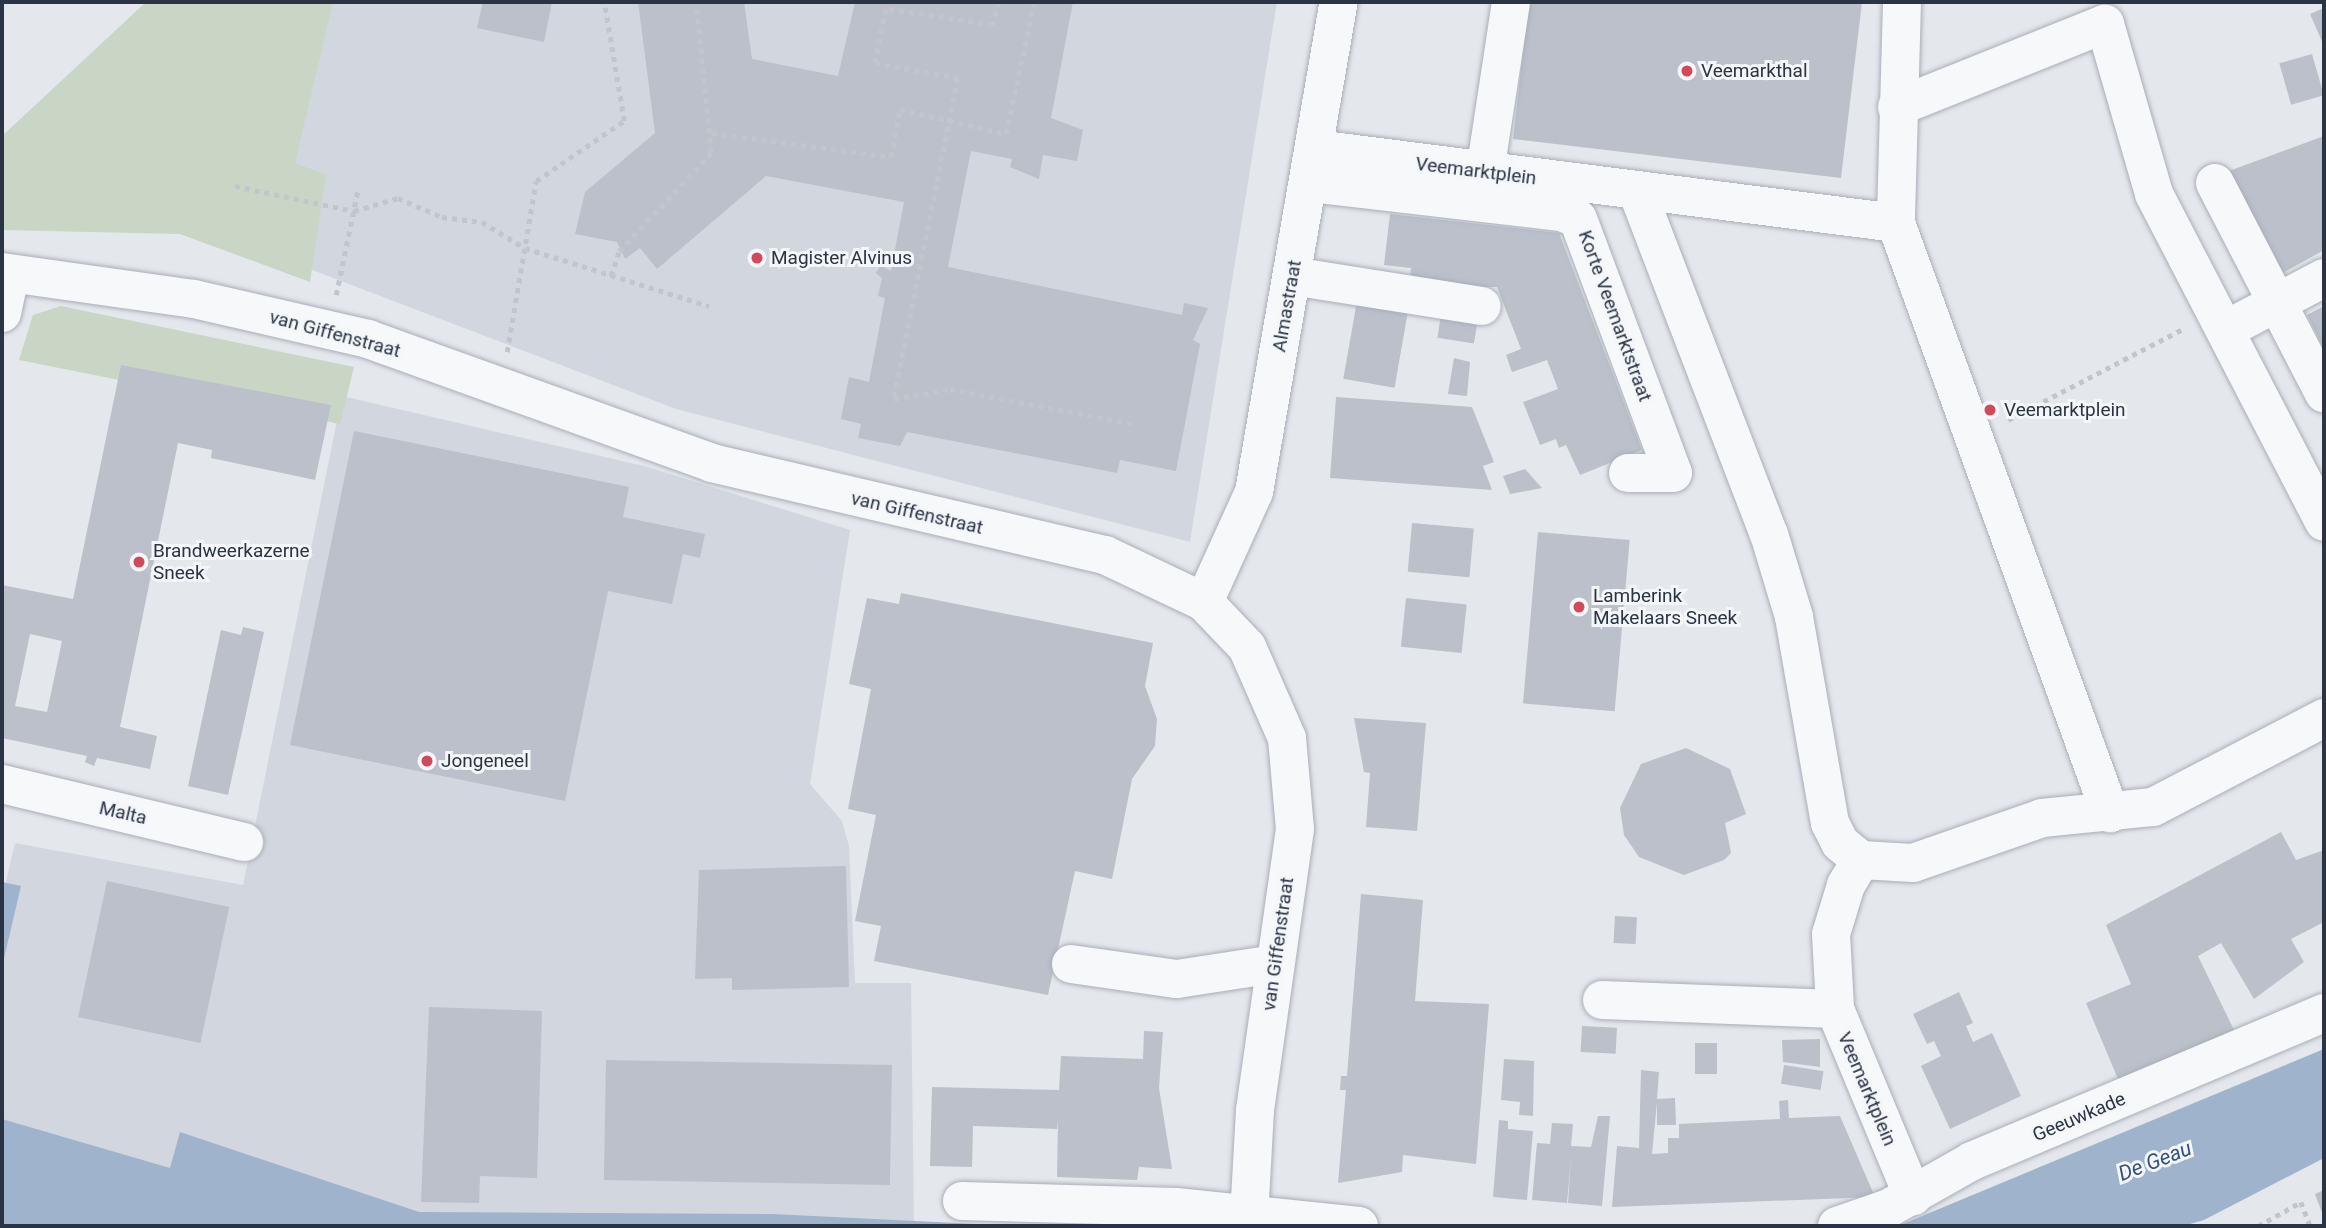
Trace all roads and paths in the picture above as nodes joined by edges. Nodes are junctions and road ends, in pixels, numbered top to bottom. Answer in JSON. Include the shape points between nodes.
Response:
{"nodes":[{"id":1,"x":604,"y":2,"type":"edge"},
{"id":2,"x":696,"y":2,"type":"edge"},
{"id":3,"x":999,"y":2,"type":"edge"},
{"id":4,"x":1034,"y":2,"type":"edge"},
{"id":5,"x":1339,"y":2,"type":"edge"},
{"id":6,"x":1511,"y":2,"type":"edge"},
{"id":7,"x":1902,"y":2,"type":"edge"},
{"id":8,"x":1897,"y":107,"type":"junction"},
{"id":9,"x":950,"y":119,"type":"junction"},
{"id":10,"x":712,"y":133,"type":"junction"},
{"id":11,"x":1312,"y":166,"type":"junction"},
{"id":12,"x":1485,"y":172,"type":"junction"},
{"id":13,"x":2215,"y":183,"type":"dead end"},
{"id":14,"x":235,"y":186,"type":"dead end"},
{"id":15,"x":358,"y":189,"type":"dead end"},
{"id":16,"x":1637,"y":191,"type":"junction"},
{"id":17,"x":354,"y":211,"type":"junction"},
{"id":18,"x":1896,"y":223,"type":"junction"},
{"id":19,"x":524,"y":248,"type":"junction"},
{"id":20,"x":6,"y":273,"type":"edge"},
{"id":21,"x":611,"y":276,"type":"junction"},
{"id":22,"x":1292,"y":276,"type":"junction"},
{"id":23,"x":2324,"y":278,"type":"edge"},
{"id":24,"x":2277,"y":303,"type":"junction"},
{"id":25,"x":709,"y":306,"type":"dead end"},
{"id":26,"x":1482,"y":306,"type":"dead end"},
{"id":27,"x":2,"y":313,"type":"edge"},
{"id":28,"x":2211,"y":326,"type":"junction"},
{"id":29,"x":328,"y":330,"type":"junction"},
{"id":30,"x":501,"y":387,"type":"junction"},
{"id":31,"x":2324,"y":393,"type":"edge"},
{"id":32,"x":1133,"y":424,"type":"dead end"},
{"id":33,"x":1974,"y":438,"type":"junction"},
{"id":34,"x":1628,"y":473,"type":"dead end"},
{"id":35,"x":2324,"y":522,"type":"edge"},
{"id":36,"x":1204,"y":602,"type":"junction"},
{"id":37,"x":2324,"y":718,"type":"edge"},
{"id":38,"x":2,"y":784,"type":"edge"},
{"id":39,"x":2110,"y":813,"type":"junction"},
{"id":40,"x":244,"y":842,"type":"dead end"},
{"id":41,"x":1861,"y":860,"type":"junction"},
{"id":42,"x":1071,"y":964,"type":"dead end"},
{"id":43,"x":1275,"y":964,"type":"junction"},
{"id":44,"x":1602,"y":1000,"type":"dead end"},
{"id":45,"x":1835,"y":1009,"type":"junction"},
{"id":46,"x":2324,"y":1013,"type":"edge"},
{"id":47,"x":1913,"y":1196,"type":"junction"},
{"id":48,"x":962,"y":1201,"type":"dead end"},
{"id":49,"x":1250,"y":1219,"type":"junction"},
{"id":50,"x":1359,"y":1226,"type":"edge"},
{"id":51,"x":1837,"y":1226,"type":"edge"},
{"id":52,"x":2258,"y":1226,"type":"edge"},
{"id":53,"x":2310,"y":1226,"type":"edge"}],
"edges":[{"from":1,"to":19,"type":"path","via":[[624,121],[536,181]]},
{"from":2,"to":10,"type":"path"},
{"from":3,"to":9,"type":"path","via":[[993,25],[886,9],[875,64],[958,78]]},
{"from":4,"to":9,"type":"path","via":[[1006,134]]},
{"from":5,"to":11,"type":"street","name":"Almastraat"},
{"from":6,"to":12,"type":"street"},
{"from":7,"to":8,"type":"street"},
{"from":8,"to":18,"type":"street"},
{"from":8,"to":28,"type":"street","via":[[2105,24],[2154,194]]},
{"from":9,"to":10,"type":"path","via":[[900,109],[891,157]]},
{"from":9,"to":32,"type":"path","via":[[894,399],[950,390]]},
{"from":10,"to":21,"type":"path","via":[[708,161],[619,251]]},
{"from":11,"to":12,"type":"street","name":"Veemarktplein"},
{"from":11,"to":22,"type":"street","name":"Almastraat"},
{"from":11,"to":34,"type":"street","name":"Korte Veemarktstraat","via":[[1578,219],[1673,473]]},
{"from":12,"to":16,"type":"street","name":"Veemarktplein"},
{"from":13,"to":24,"type":"street"},
{"from":14,"to":17,"type":"path"},
{"from":15,"to":17,"type":"path"},
{"from":16,"to":18,"type":"street","name":"Veemarktplein"},
{"from":16,"to":41,"type":"street","via":[[1769,534],[1794,617],[1830,822],[1840,843]]},
{"from":17,"to":19,"type":"path","via":[[398,198],[442,217],[482,222]]},
{"from":17,"to":29,"type":"path"},
{"from":18,"to":33,"type":"street"},
{"from":19,"to":21,"type":"path"},
{"from":19,"to":30,"type":"path"},
{"from":20,"to":27,"type":"street"},
{"from":20,"to":29,"type":"street","name":"van Giffenstraat","via":[[194,299]]},
{"from":21,"to":25,"type":"path"},
{"from":22,"to":26,"type":"street"},
{"from":22,"to":36,"type":"street","name":"Almastraat","via":[[1254,492]]},
{"from":23,"to":24,"type":"street"},
{"from":24,"to":28,"type":"street"},
{"from":24,"to":31,"type":"street"},
{"from":28,"to":33,"type":"path"},
{"from":28,"to":35,"type":"street"},
{"from":29,"to":30,"type":"street","name":"van Giffenstraat"},
{"from":30,"to":36,"type":"street","name":"van Giffenstraat","via":[[712,463],[1105,555]]},
{"from":33,"to":39,"type":"street"},
{"from":36,"to":43,"type":"street","name":"van Giffenstraat","via":[[1247,647],[1287,738],[1295,829]]},
{"from":37,"to":39,"type":"street","via":[[2153,807]]},
{"from":38,"to":40,"type":"street","name":"Malta"},
{"from":39,"to":41,"type":"street","via":[[2042,818],[1913,863]]},
{"from":41,"to":45,"type":"street","name":"Veemarktplein","via":[[1846,885],[1831,934]]},
{"from":42,"to":43,"type":"street","via":[[1177,979]]},
{"from":43,"to":49,"type":"street","name":"van Giffenstraat","via":[[1255,1110]]},
{"from":44,"to":45,"type":"street"},
{"from":45,"to":47,"type":"street","name":"Veemarktplein"},
{"from":46,"to":47,"type":"street","name":"Geeuwkade","via":[[1972,1161]]},
{"from":47,"to":51,"type":"street","name":"Geeuwkade"},
{"from":48,"to":49,"type":"street","via":[[1176,1207]]},
{"from":49,"to":50,"type":"street"},
{"from":52,"to":53,"type":"path","via":[[2301,1202]]}]}
